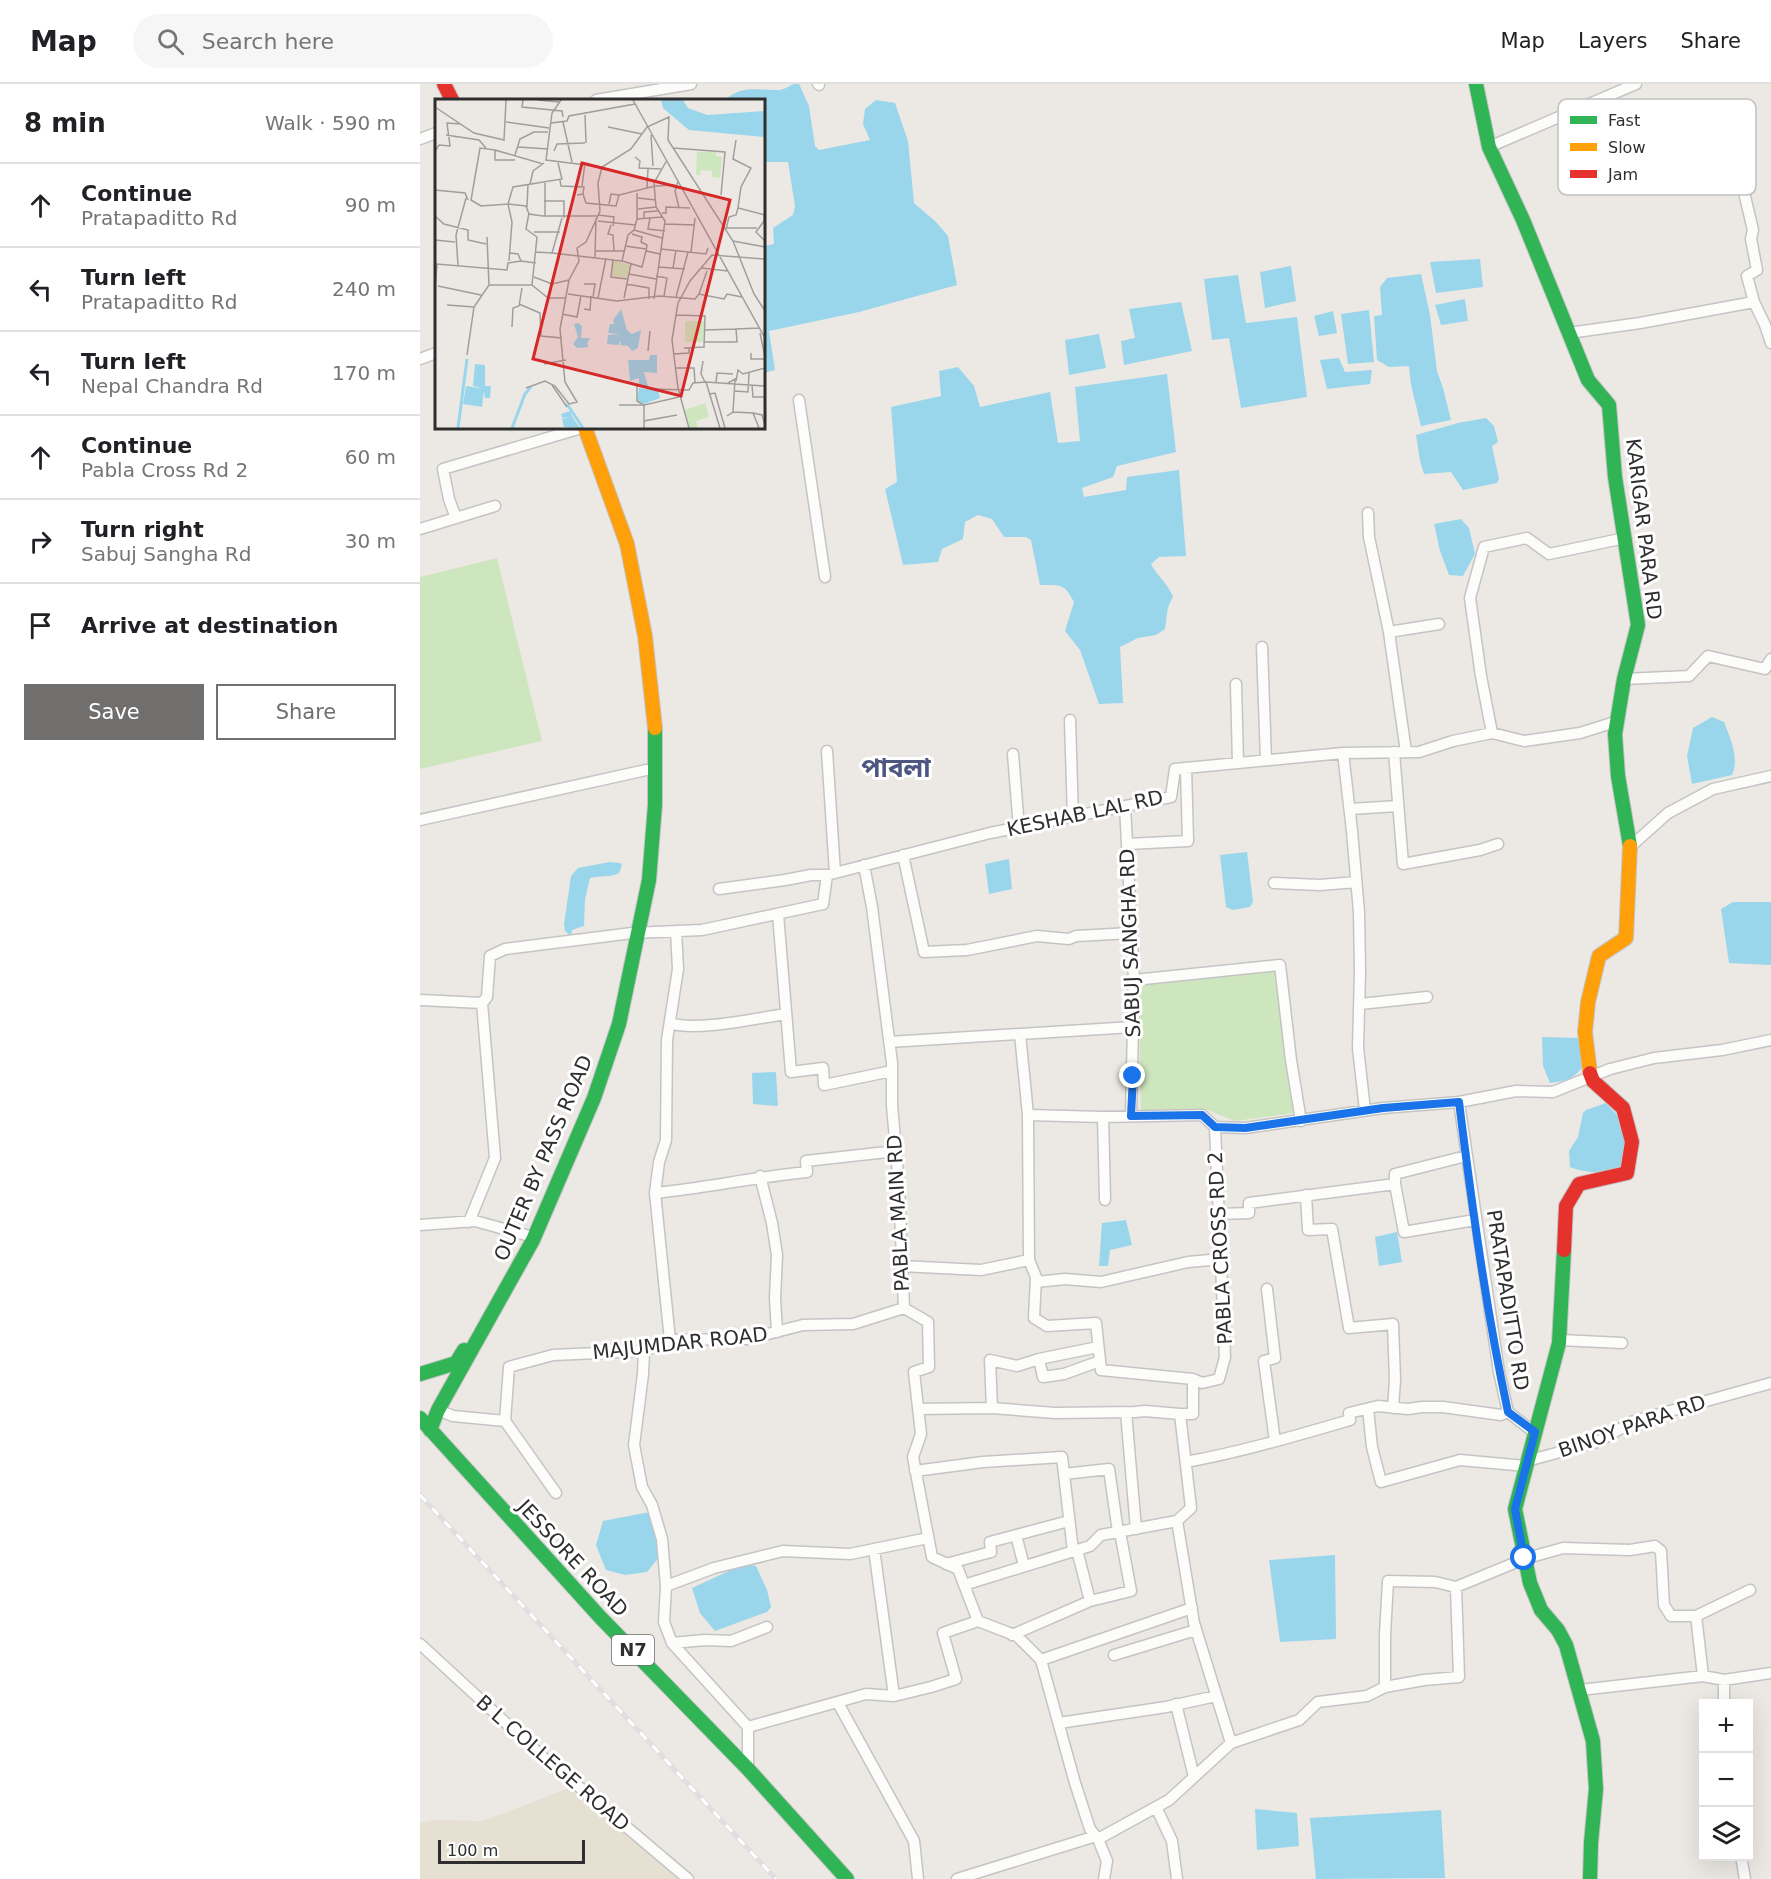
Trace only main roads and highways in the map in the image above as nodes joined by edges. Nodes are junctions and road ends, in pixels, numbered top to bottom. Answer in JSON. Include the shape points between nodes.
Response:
{"nodes":[{"id":1,"x":434,"y":84,"type":"edge"},
{"id":2,"x":444,"y":84,"type":"edge"},
{"id":3,"x":1476,"y":84,"type":"edge"},
{"id":4,"x":442,"y":99,"type":"edge"},
{"id":5,"x":452,"y":99,"type":"edge"},
{"id":6,"x":580,"y":429,"type":"edge"},
{"id":7,"x":580,"y":429,"type":"edge"},
{"id":8,"x":635,"y":933,"type":"junction"},
{"id":9,"x":420,"y":1374,"type":"edge"},
{"id":10,"x":420,"y":1418,"type":"edge"},
{"id":11,"x":430,"y":1430,"type":"junction"},
{"id":12,"x":847,"y":1879,"type":"edge"},
{"id":13,"x":1590,"y":1879,"type":"edge"}],
"edges":[{"from":1,"to":4,"type":"main road"},
{"from":2,"to":5,"type":"main road"},
{"from":3,"to":13,"type":"main road","name":"KARIGAR PARA RD","via":[[1489,147],[1588,380],[1609,405],[1638,625],[1615,734],[1630,847],[1626,938],[1599,956],[1585,1032],[1591,1077],[1623,1108],[1632,1142],[1628,1173],[1580,1184],[1566,1206],[1560,1340],[1515,1509],[1536,1601],[1566,1645],[1593,1741]]},
{"from":6,"to":8,"type":"main road","name":"OUTER BY PASS ROAD","via":[[619,548],[644,694],[646,809]]},
{"from":7,"to":8,"type":"main road","name":"OUTER BY PASS ROAD","via":[[627,544],[652,693],[656,805],[649,880]]},
{"from":8,"to":9,"type":"main road","name":"OUTER BY PASS ROAD","via":[[589,1096],[507,1276],[459,1360]]},
{"from":8,"to":11,"type":"main road","name":"OUTER BY PASS ROAD","via":[[619,1024],[594,1098],[533,1240]]},
{"from":10,"to":11,"type":"main road","name":"JESSORE ROAD","number":"N7"},
{"from":11,"to":12,"type":"main road","name":"JESSORE ROAD","number":"N7"}]}
